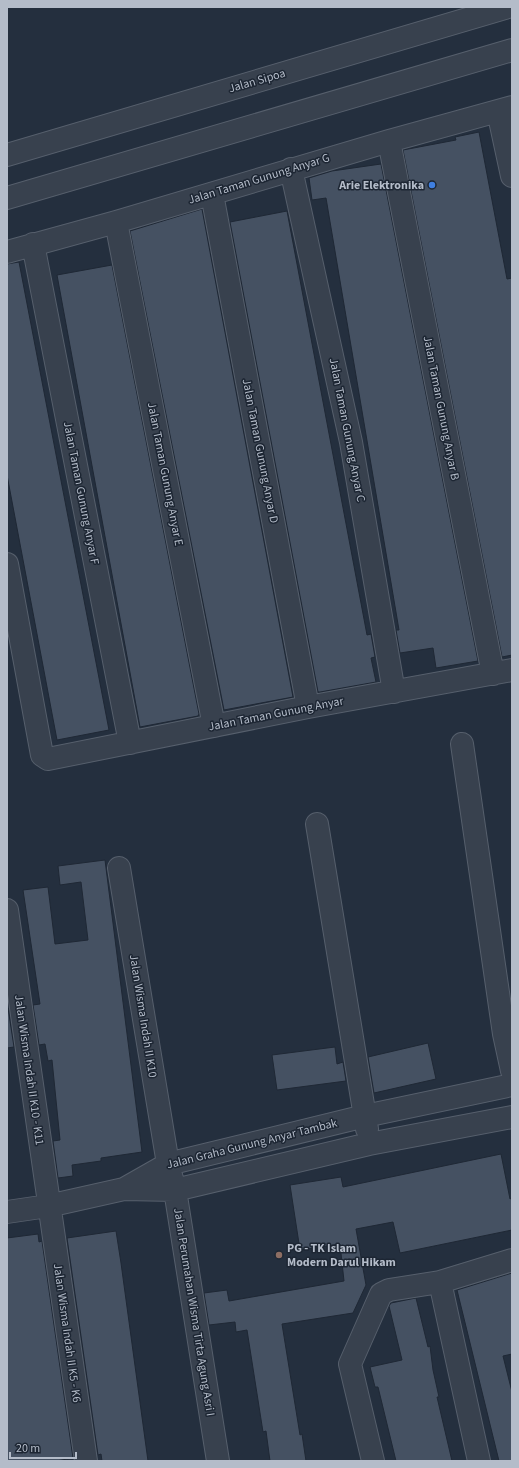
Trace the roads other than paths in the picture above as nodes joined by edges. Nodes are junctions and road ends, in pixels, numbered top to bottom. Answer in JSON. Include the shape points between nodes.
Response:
{"nodes":[{"id":1,"x":508,"y":7,"type":"edge"},
{"id":2,"x":512,"y":50,"type":"edge"},
{"id":3,"x":505,"y":109,"type":"edge"},
{"id":4,"x":389,"y":141,"type":"junction"},
{"id":5,"x":7,"y":155,"type":"edge"},
{"id":6,"x":291,"y":169,"type":"junction"},
{"id":7,"x":512,"y":176,"type":"edge"},
{"id":8,"x":212,"y":194,"type":"junction"},
{"id":9,"x":7,"y":198,"type":"edge"},
{"id":10,"x":116,"y":222,"type":"junction"},
{"id":11,"x":33,"y":244,"type":"junction"},
{"id":12,"x":7,"y":252,"type":"edge"},
{"id":13,"x":7,"y":564,"type":"edge"},
{"id":14,"x":503,"y":672,"type":"edge"},
{"id":15,"x":394,"y":692,"type":"junction"},
{"id":16,"x":308,"y":707,"type":"junction"},
{"id":17,"x":214,"y":726,"type":"junction"},
{"id":18,"x":130,"y":743,"type":"junction"},
{"id":19,"x":462,"y":744,"type":"dead end"},
{"id":20,"x":317,"y":824,"type":"dead end"},
{"id":21,"x":119,"y":868,"type":"dead end"},
{"id":22,"x":7,"y":910,"type":"edge"},
{"id":23,"x":512,"y":1071,"type":"edge"},
{"id":24,"x":512,"y":1085,"type":"edge"},
{"id":25,"x":365,"y":1116,"type":"junction"},
{"id":26,"x":512,"y":1117,"type":"edge"},
{"id":27,"x":369,"y":1144,"type":"junction"},
{"id":28,"x":168,"y":1164,"type":"junction"},
{"id":29,"x":124,"y":1189,"type":"junction"},
{"id":30,"x":175,"y":1190,"type":"junction"},
{"id":31,"x":48,"y":1206,"type":"junction"},
{"id":32,"x":7,"y":1212,"type":"edge"},
{"id":33,"x":512,"y":1260,"type":"edge"},
{"id":34,"x":440,"y":1282,"type":"junction"},
{"id":35,"x":86,"y":1461,"type":"edge"},
{"id":36,"x":218,"y":1461,"type":"edge"},
{"id":37,"x":373,"y":1461,"type":"edge"},
{"id":38,"x":479,"y":1461,"type":"edge"}],
"edges":[{"from":1,"to":5,"type":"street","name":"Jalan Sipoa"},
{"from":2,"to":9,"type":"street"},
{"from":3,"to":4,"type":"street","name":"Jalan Taman Gunung Anyar G"},
{"from":3,"to":7,"type":"street"},
{"from":4,"to":6,"type":"street","name":"Jalan Taman Gunung Anyar G"},
{"from":4,"to":14,"type":"street","name":"Jalan Taman Gunung Anyar B"},
{"from":6,"to":8,"type":"street","name":"Jalan Taman Gunung Anyar G"},
{"from":6,"to":15,"type":"street","name":"Jalan Taman Gunung Anyar C","via":[[352,442]]},
{"from":8,"to":10,"type":"street","name":"Jalan Taman Gunung Anyar G"},
{"from":8,"to":16,"type":"street","name":"Jalan Taman Gunung Anyar D"},
{"from":10,"to":11,"type":"street","name":"Jalan Taman Gunung Anyar G"},
{"from":10,"to":17,"type":"street","name":"Jalan Taman Gunung Anyar E"},
{"from":11,"to":12,"type":"street","name":"Jalan Taman Gunung Anyar G"},
{"from":11,"to":18,"type":"street","name":"Jalan Taman Gunung Anyar F"},
{"from":13,"to":18,"type":"street","name":"Jalan Taman Gunung Anyar","via":[[42,755],[48,759],[55,759]]},
{"from":14,"to":15,"type":"street","name":"Jalan Taman Gunung Anyar"},
{"from":15,"to":16,"type":"street","name":"Jalan Taman Gunung Anyar"},
{"from":16,"to":17,"type":"street","name":"Jalan Taman Gunung Anyar"},
{"from":17,"to":18,"type":"street","name":"Jalan Taman Gunung Anyar"},
{"from":19,"to":23,"type":"street","via":[[504,1034]]},
{"from":20,"to":25,"type":"street"},
{"from":21,"to":28,"type":"street","name":"Jalan Wisma Indah II K10"},
{"from":22,"to":31,"type":"street","name":"Jalan Wisma Indah II K10 - K11"},
{"from":24,"to":25,"type":"street","name":"Jalan Graha Gunung Anyar Tambak"},
{"from":25,"to":27,"type":"street"},
{"from":25,"to":28,"type":"street","name":"Jalan Graha Gunung Anyar Tambak"},
{"from":26,"to":27,"type":"street","name":"Jalan Graha Gunung Anyar Tambak"},
{"from":27,"to":30,"type":"street","name":"Jalan Graha Gunung Anyar Tambak"},
{"from":28,"to":29,"type":"street","name":"Jalan Graha Gunung Anyar Tambak"},
{"from":28,"to":30,"type":"street","name":"Jalan Perumahan Wisma Tirta Agung Asri I"},
{"from":29,"to":30,"type":"street","name":"Jalan Graha Gunung Anyar Tambak"},
{"from":29,"to":31,"type":"street"},
{"from":30,"to":36,"type":"street","name":"Jalan Perumahan Wisma Tirta Agung Asri I"},
{"from":31,"to":32,"type":"street"},
{"from":31,"to":35,"type":"street","name":"Jalan Wisma Indah II K5 - K6"},
{"from":33,"to":34,"type":"street"},
{"from":34,"to":37,"type":"street","via":[[389,1290],[381,1294],[350,1364]]},
{"from":34,"to":38,"type":"street"}]}
